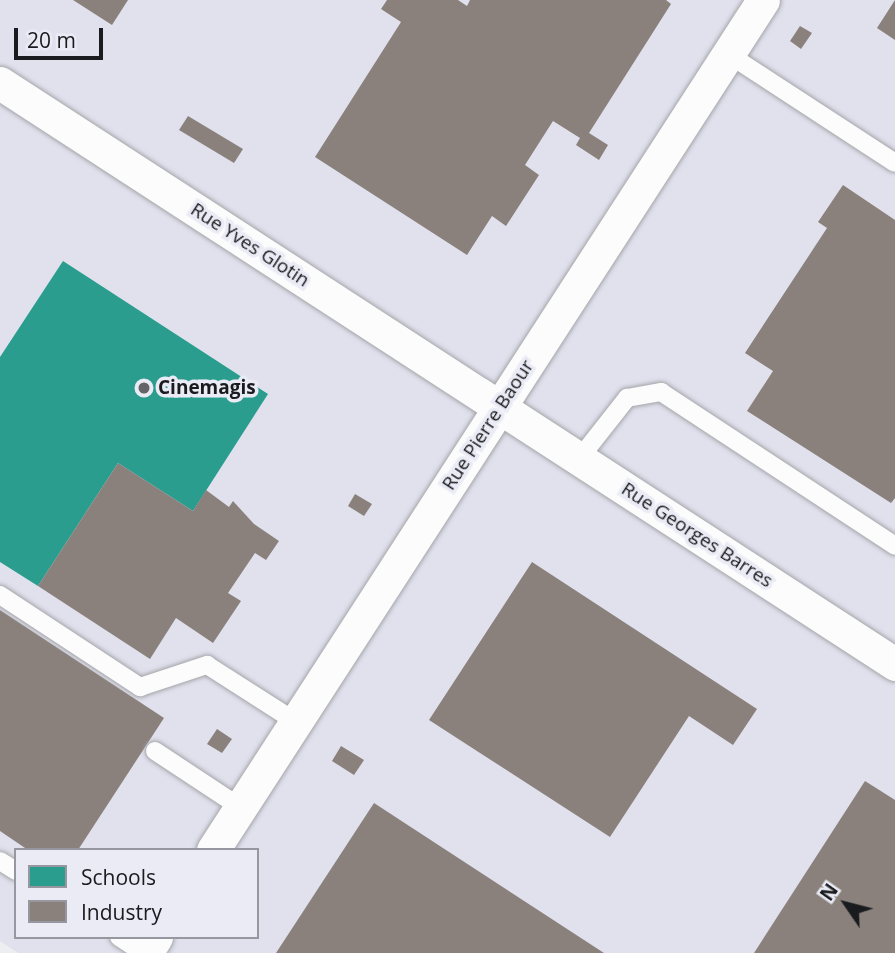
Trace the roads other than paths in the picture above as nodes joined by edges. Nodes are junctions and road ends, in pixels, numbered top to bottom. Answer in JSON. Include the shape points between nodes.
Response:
{"nodes":[{"id":1,"x":763,"y":0,"type":"edge"},
{"id":2,"x":728,"y":54,"type":"junction"},
{"id":3,"x":0,"y":83,"type":"edge"},
{"id":4,"x":895,"y":163,"type":"edge"},
{"id":5,"x":500,"y":407,"type":"junction"},
{"id":6,"x":579,"y":459,"type":"junction"},
{"id":7,"x":895,"y":546,"type":"edge"},
{"id":8,"x":0,"y":595,"type":"edge"},
{"id":9,"x":895,"y":664,"type":"edge"},
{"id":10,"x":296,"y":722,"type":"junction"},
{"id":11,"x":155,"y":751,"type":"dead end"},
{"id":12,"x":240,"y":807,"type":"junction"},
{"id":13,"x":214,"y":848,"type":"edge"},
{"id":14,"x":122,"y":939,"type":"edge"},
{"id":15,"x":145,"y":953,"type":"edge"}],
"edges":[{"from":1,"to":2,"type":"street","name":"Rue Pierre Baour"},
{"from":2,"to":4,"type":"lane"},
{"from":2,"to":5,"type":"street","name":"Rue Pierre Baour"},
{"from":3,"to":5,"type":"street","name":"Rue Yves Glotin"},
{"from":5,"to":6,"type":"street","name":"Rue Georges Barres"},
{"from":5,"to":10,"type":"street","name":"Rue Pierre Baour"},
{"from":6,"to":7,"type":"lane","via":[[627,398],[661,392]]},
{"from":6,"to":9,"type":"street","name":"Rue Georges Barres"},
{"from":8,"to":10,"type":"lane","via":[[140,687],[207,666]]},
{"from":10,"to":12,"type":"street","name":"Rue Pierre Baour"},
{"from":11,"to":12,"type":"lane"},
{"from":12,"to":13,"type":"street","name":"Rue Pierre Baour"},
{"from":14,"to":15,"type":"lane"}]}
